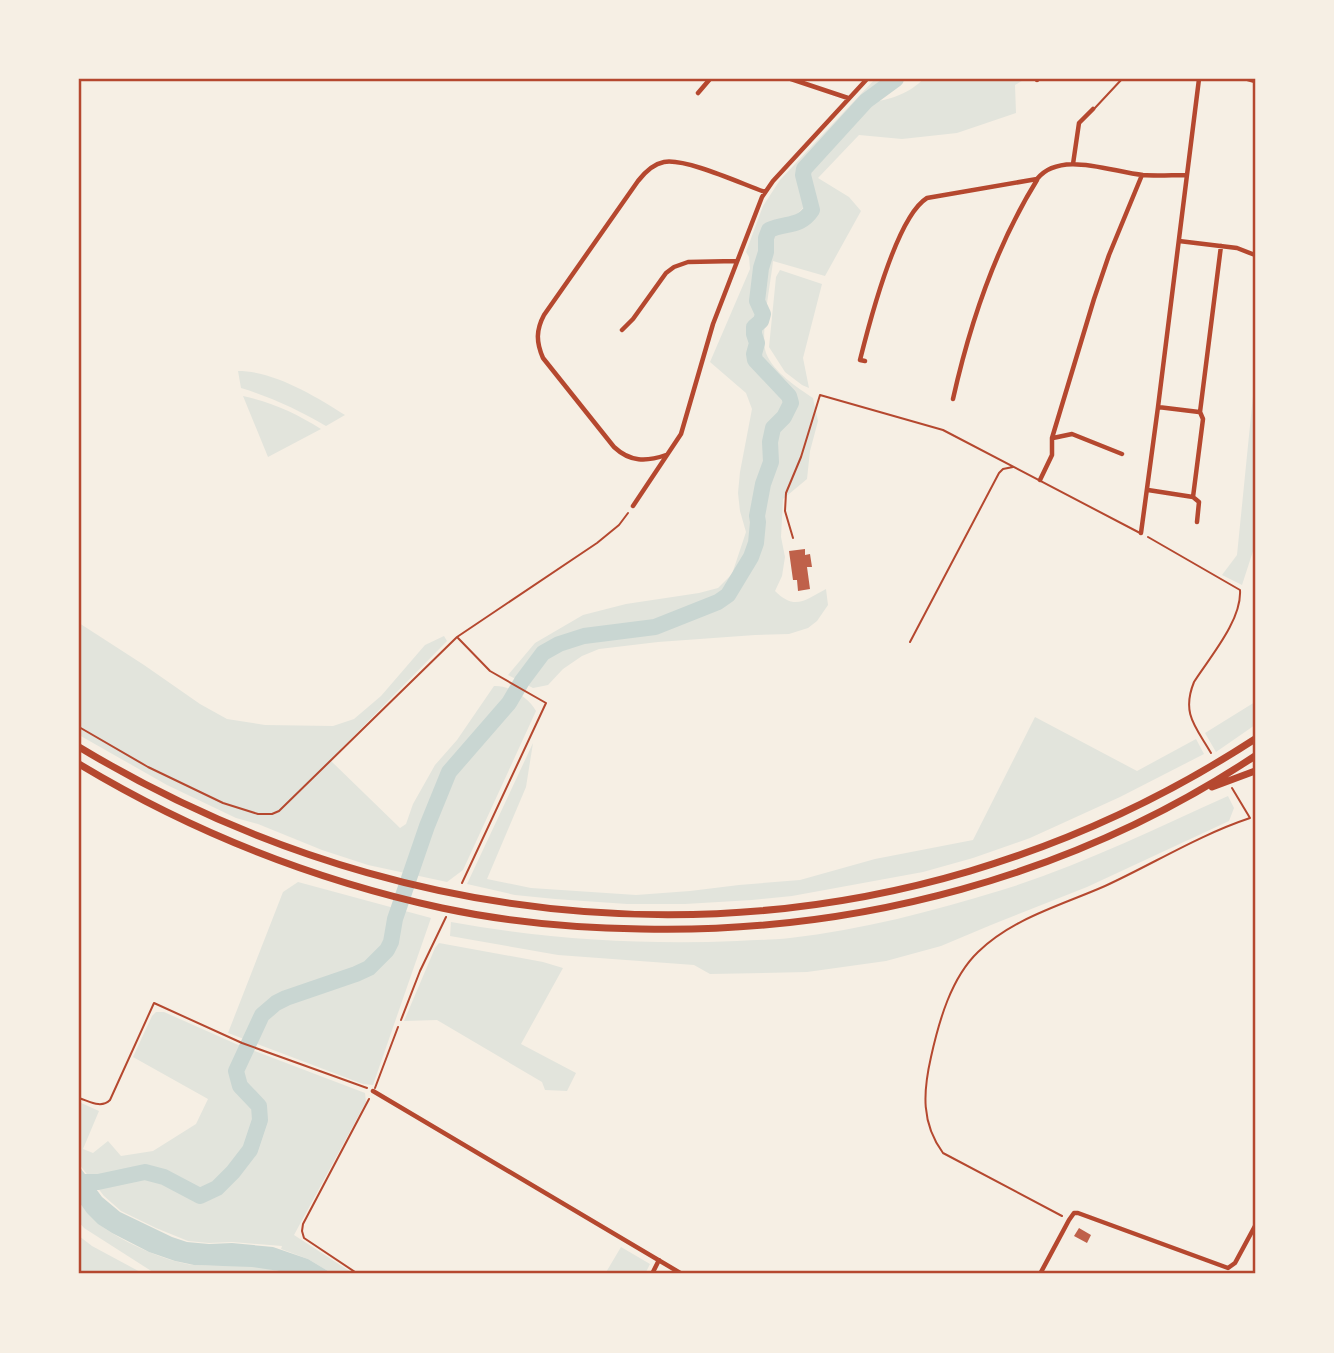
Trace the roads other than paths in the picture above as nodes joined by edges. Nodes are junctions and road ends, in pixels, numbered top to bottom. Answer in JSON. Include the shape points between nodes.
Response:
{"nodes":[{"id":1,"x":710,"y":79,"type":"edge"},
{"id":2,"x":791,"y":79,"type":"edge"},
{"id":3,"x":867,"y":79,"type":"edge"},
{"id":4,"x":1122,"y":79,"type":"edge"},
{"id":5,"x":1199,"y":79,"type":"edge"},
{"id":6,"x":1248,"y":79,"type":"edge"},
{"id":7,"x":1255,"y":81,"type":"edge"},
{"id":8,"x":698,"y":93,"type":"dead end"},
{"id":9,"x":848,"y":99,"type":"junction"},
{"id":10,"x":1093,"y":110,"type":"joint"},
{"id":11,"x":1073,"y":164,"type":"junction"},
{"id":12,"x":1142,"y":175,"type":"junction"},
{"id":13,"x":1187,"y":175,"type":"junction"},
{"id":14,"x":1037,"y":179,"type":"junction"},
{"id":15,"x":765,"y":192,"type":"junction"},
{"id":16,"x":1179,"y":241,"type":"junction"},
{"id":17,"x":1221,"y":246,"type":"junction"},
{"id":18,"x":1255,"y":255,"type":"edge"},
{"id":19,"x":737,"y":261,"type":"junction"},
{"id":20,"x":622,"y":330,"type":"dead end"},
{"id":21,"x":865,"y":361,"type":"dead end"},
{"id":22,"x":953,"y":399,"type":"dead end"},
{"id":23,"x":1158,"y":407,"type":"junction"},
{"id":24,"x":1199,"y":412,"type":"junction"},
{"id":25,"x":1052,"y":439,"type":"junction"},
{"id":26,"x":1122,"y":454,"type":"dead end"},
{"id":27,"x":666,"y":455,"type":"junction"},
{"id":28,"x":1014,"y":467,"type":"junction"},
{"id":29,"x":1040,"y":480,"type":"junction"},
{"id":30,"x":1148,"y":491,"type":"junction"},
{"id":31,"x":1193,"y":497,"type":"junction"},
{"id":32,"x":633,"y":506,"type":"road end"},
{"id":33,"x":1197,"y":522,"type":"dead end"},
{"id":34,"x":1141,"y":533,"type":"joint"},
{"id":35,"x":793,"y":538,"type":"dead end"},
{"id":36,"x":910,"y":642,"type":"dead end"},
{"id":37,"x":1255,"y":738,"type":"edge"},
{"id":38,"x":79,"y":747,"type":"edge"},
{"id":39,"x":1255,"y":756,"type":"edge"},
{"id":40,"x":79,"y":764,"type":"edge"},
{"id":41,"x":1255,"y":771,"type":"edge"},
{"id":42,"x":1195,"y":793,"type":"junction"},
{"id":43,"x":398,"y":1027,"type":"road end"},
{"id":44,"x":373,"y":1091,"type":"joint"},
{"id":45,"x":1255,"y":1226,"type":"edge"},
{"id":46,"x":659,"y":1260,"type":"junction"},
{"id":47,"x":652,"y":1274,"type":"edge"},
{"id":48,"x":682,"y":1274,"type":"edge"},
{"id":49,"x":1040,"y":1274,"type":"edge"}],
"edges":[{"from":1,"to":8,"type":"street"},
{"from":2,"to":9,"type":"street"},
{"from":3,"to":9,"type":"street"},
{"from":4,"to":10,"type":"lane"},
{"from":5,"to":13,"type":"street"},
{"from":6,"to":7,"type":"street"},
{"from":9,"to":15,"type":"street"},
{"from":10,"to":11,"type":"street","via":[[1079,123]]},
{"from":11,"to":12,"type":"street"},
{"from":11,"to":14,"type":"street","via":[[1052,167]]},
{"from":12,"to":13,"type":"street"},
{"from":12,"to":25,"type":"street","via":[[1094,299]]},
{"from":13,"to":16,"type":"street"},
{"from":14,"to":21,"type":"street","via":[[933,196],[917,205],[876,296],[860,360]]},
{"from":14,"to":22,"type":"street","via":[[982,298]]},
{"from":15,"to":19,"type":"street"},
{"from":15,"to":27,"type":"street","via":[[687,164],[653,166],[638,181],[539,327],[542,358],[614,447],[635,459]]},
{"from":16,"to":17,"type":"street"},
{"from":16,"to":23,"type":"street"},
{"from":17,"to":18,"type":"street"},
{"from":17,"to":24,"type":"street"},
{"from":19,"to":20,"type":"street","via":[[688,262],[674,267]]},
{"from":19,"to":27,"type":"street","via":[[708,340],[684,427]]},
{"from":23,"to":24,"type":"street"},
{"from":23,"to":30,"type":"street"},
{"from":24,"to":31,"type":"street","via":[[1203,419]]},
{"from":25,"to":26,"type":"street","via":[[1072,434]]},
{"from":25,"to":29,"type":"street","via":[[1052,455]]},
{"from":27,"to":32,"type":"street"},
{"from":28,"to":29,"type":"lane"},
{"from":28,"to":35,"type":"lane","via":[[943,430],[820,395],[786,493],[785,512]]},
{"from":28,"to":36,"type":"lane","via":[[999,473]]},
{"from":29,"to":34,"type":"lane"},
{"from":30,"to":31,"type":"street"},
{"from":30,"to":34,"type":"street"},
{"from":31,"to":33,"type":"street","via":[[1199,502]]},
{"from":37,"to":38,"type":"highway","via":[[1128,810],[974,870],[802,907],[710,915],[528,906],[353,870],[204,813]]},
{"from":39,"to":42,"type":"highway"},
{"from":40,"to":42,"type":"highway","via":[[157,808],[300,869],[413,901],[494,917],[607,929],[757,927],[897,906],[1002,878],[1091,845]]},
{"from":41,"to":42,"type":"highway"},
{"from":43,"to":44,"type":"lane"},
{"from":44,"to":46,"type":"street"},
{"from":45,"to":49,"type":"street","via":[[1228,1268],[1074,1213]]},
{"from":46,"to":47,"type":"street"},
{"from":46,"to":48,"type":"street"}]}
